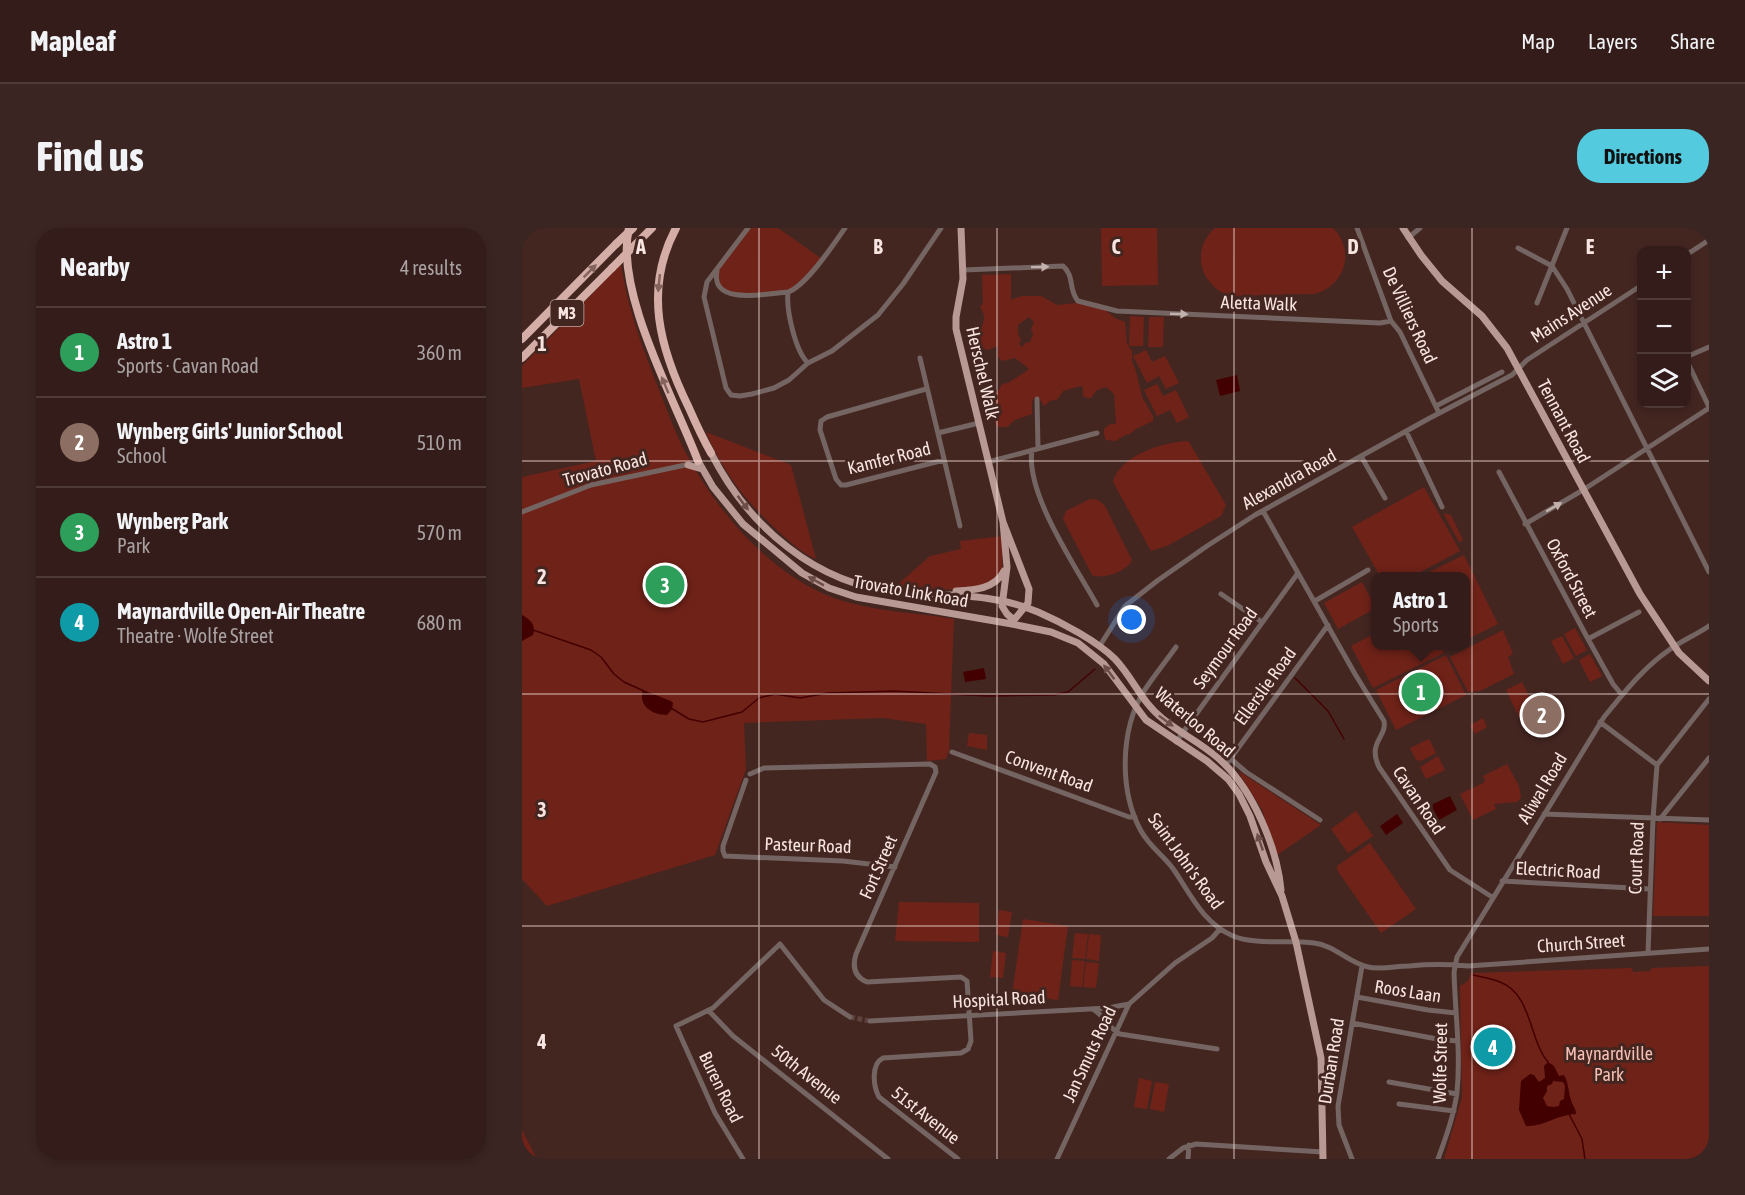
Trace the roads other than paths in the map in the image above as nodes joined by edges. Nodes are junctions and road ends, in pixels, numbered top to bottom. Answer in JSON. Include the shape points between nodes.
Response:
{"nodes":[{"id":1,"x":631,"y":228,"type":"edge"},
{"id":2,"x":652,"y":228,"type":"edge"},
{"id":3,"x":676,"y":228,"type":"edge"},
{"id":4,"x":748,"y":228,"type":"edge"},
{"id":5,"x":845,"y":228,"type":"edge"},
{"id":6,"x":941,"y":228,"type":"edge"},
{"id":7,"x":961,"y":228,"type":"edge"},
{"id":8,"x":1356,"y":228,"type":"edge"},
{"id":9,"x":1403,"y":228,"type":"edge"},
{"id":10,"x":1420,"y":228,"type":"edge"},
{"id":11,"x":1567,"y":228,"type":"edge"},
{"id":12,"x":1408,"y":238,"type":"junction"},
{"id":13,"x":1709,"y":240,"type":"edge"},
{"id":14,"x":1518,"y":248,"type":"dead end"},
{"id":15,"x":1691,"y":252,"type":"edge"},
{"id":16,"x":1552,"y":266,"type":"junction"},
{"id":17,"x":718,"y":269,"type":"junction"},
{"id":18,"x":963,"y":270,"type":"junction"},
{"id":19,"x":718,"y":283,"type":"junction"},
{"id":20,"x":1637,"y":288,"type":"edge"},
{"id":21,"x":788,"y":292,"type":"junction"},
{"id":22,"x":704,"y":297,"type":"junction"},
{"id":23,"x":1537,"y":303,"type":"dead end"},
{"id":24,"x":1391,"y":321,"type":"junction"},
{"id":25,"x":1585,"y":323,"type":"junction"},
{"id":26,"x":522,"y":339,"type":"edge"},
{"id":27,"x":1709,"y":347,"type":"edge"},
{"id":28,"x":1691,"y":356,"type":"edge"},
{"id":29,"x":522,"y":358,"type":"edge"},
{"id":30,"x":920,"y":358,"type":"dead end"},
{"id":31,"x":808,"y":363,"type":"junction"},
{"id":32,"x":1519,"y":368,"type":"junction"},
{"id":33,"x":1691,"y":369,"type":"edge"},
{"id":34,"x":1502,"y":372,"type":"dead end"},
{"id":35,"x":1486,"y":380,"type":"junction"},
{"id":36,"x":1490,"y":388,"type":"junction"},
{"id":37,"x":926,"y":389,"type":"junction"},
{"id":38,"x":1458,"y":395,"type":"junction"},
{"id":39,"x":1037,"y":399,"type":"dead end"},
{"id":40,"x":1450,"y":399,"type":"junction"},
{"id":41,"x":1462,"y":402,"type":"junction"},
{"id":42,"x":1436,"y":406,"type":"junction"},
{"id":43,"x":1454,"y":406,"type":"junction"},
{"id":44,"x":1709,"y":408,"type":"edge"},
{"id":45,"x":1439,"y":413,"type":"junction"},
{"id":46,"x":979,"y":423,"type":"junction"},
{"id":47,"x":1406,"y":431,"type":"junction"},
{"id":48,"x":699,"y":433,"type":"junction"},
{"id":49,"x":938,"y":433,"type":"junction"},
{"id":50,"x":1096,"y":433,"type":"dead end"},
{"id":51,"x":1647,"y":448,"type":"junction"},
{"id":52,"x":1035,"y":449,"type":"junction"},
{"id":53,"x":711,"y":453,"type":"joint"},
{"id":54,"x":1361,"y":456,"type":"junction"},
{"id":55,"x":944,"y":460,"type":"junction"},
{"id":56,"x":988,"y":462,"type":"junction"},
{"id":57,"x":688,"y":465,"type":"joint"},
{"id":58,"x":700,"y":465,"type":"junction"},
{"id":59,"x":718,"y":465,"type":"junction"},
{"id":60,"x":1499,"y":472,"type":"dead end"},
{"id":61,"x":1583,"y":490,"type":"junction"},
{"id":62,"x":1385,"y":498,"type":"dead end"},
{"id":63,"x":1442,"y":507,"type":"dead end"},
{"id":64,"x":1263,"y":511,"type":"junction"},
{"id":65,"x":522,"y":512,"type":"edge"},
{"id":66,"x":1003,"y":522,"type":"junction"},
{"id":67,"x":1526,"y":524,"type":"junction"},
{"id":68,"x":960,"y":526,"type":"dead end"},
{"id":69,"x":1007,"y":567,"type":"junction"},
{"id":70,"x":1368,"y":570,"type":"dead end"},
{"id":71,"x":1709,"y":572,"type":"edge"},
{"id":72,"x":1298,"y":573,"type":"junction"},
{"id":73,"x":933,"y":594,"type":"junction"},
{"id":74,"x":1221,"y":594,"type":"dead end"},
{"id":75,"x":1002,"y":601,"type":"junction"},
{"id":76,"x":1315,"y":601,"type":"junction"},
{"id":77,"x":1098,"y":605,"type":"dead end"},
{"id":78,"x":1025,"y":607,"type":"junction"},
{"id":79,"x":1639,"y":612,"type":"dead end"},
{"id":80,"x":982,"y":619,"type":"junction"},
{"id":81,"x":1014,"y":620,"type":"junction"},
{"id":82,"x":1262,"y":622,"type":"junction"},
{"id":83,"x":1328,"y":625,"type":"junction"},
{"id":84,"x":1709,"y":626,"type":"edge"},
{"id":85,"x":1062,"y":636,"type":"junction"},
{"id":86,"x":1588,"y":639,"type":"junction"},
{"id":87,"x":1674,"y":646,"type":"junction"},
{"id":88,"x":1099,"y":647,"type":"junction"},
{"id":89,"x":1176,"y":647,"type":"dead end"},
{"id":90,"x":1094,"y":655,"type":"joint"},
{"id":91,"x":1709,"y":681,"type":"edge"},
{"id":92,"x":1622,"y":695,"type":"junction"},
{"id":93,"x":1142,"y":697,"type":"junction"},
{"id":94,"x":1709,"y":699,"type":"edge"},
{"id":95,"x":1136,"y":709,"type":"junction"},
{"id":96,"x":1600,"y":722,"type":"junction"},
{"id":97,"x":1182,"y":733,"type":"junction"},
{"id":98,"x":1176,"y":741,"type":"junction"},
{"id":99,"x":952,"y":752,"type":"dead end"},
{"id":100,"x":1709,"y":758,"type":"edge"},
{"id":101,"x":1231,"y":759,"type":"junction"},
{"id":102,"x":1657,"y":765,"type":"junction"},
{"id":103,"x":1226,"y":766,"type":"junction"},
{"id":104,"x":750,"y":774,"type":"dead end"},
{"id":105,"x":746,"y":780,"type":"dead end"},
{"id":106,"x":1544,"y":814,"type":"junction"},
{"id":107,"x":1135,"y":817,"type":"junction"},
{"id":108,"x":1656,"y":819,"type":"junction"},
{"id":109,"x":1320,"y":820,"type":"dead end"},
{"id":110,"x":1709,"y":820,"type":"edge"},
{"id":111,"x":895,"y":867,"type":"junction"},
{"id":112,"x":1502,"y":881,"type":"junction"},
{"id":113,"x":1650,"y":889,"type":"junction"},
{"id":114,"x":1282,"y":896,"type":"junction"},
{"id":115,"x":1492,"y":897,"type":"junction"},
{"id":116,"x":1220,"y":929,"type":"junction"},
{"id":117,"x":1296,"y":942,"type":"junction"},
{"id":118,"x":1709,"y":949,"type":"edge"},
{"id":119,"x":1648,"y":953,"type":"junction"},
{"id":120,"x":1455,"y":965,"type":"junction"},
{"id":121,"x":1362,"y":966,"type":"junction"},
{"id":122,"x":1357,"y":998,"type":"junction"},
{"id":123,"x":1129,"y":1004,"type":"junction"},
{"id":124,"x":1091,"y":1009,"type":"junction"},
{"id":125,"x":709,"y":1011,"type":"junction"},
{"id":126,"x":1456,"y":1013,"type":"junction"},
{"id":127,"x":969,"y":1016,"type":"junction"},
{"id":128,"x":850,"y":1017,"type":"tunnel mouth"},
{"id":129,"x":870,"y":1021,"type":"tunnel mouth"},
{"id":130,"x":1352,"y":1023,"type":"junction"},
{"id":131,"x":1115,"y":1031,"type":"junction"},
{"id":132,"x":1457,"y":1041,"type":"junction"},
{"id":133,"x":1217,"y":1049,"type":"dead end"},
{"id":134,"x":1389,"y":1082,"type":"dead end"},
{"id":135,"x":1457,"y":1094,"type":"junction"},
{"id":136,"x":1399,"y":1104,"type":"dead end"},
{"id":137,"x":1454,"y":1111,"type":"junction"},
{"id":138,"x":1189,"y":1145,"type":"junction"},
{"id":139,"x":1323,"y":1155,"type":"edge"},
{"id":140,"x":743,"y":1159,"type":"edge"},
{"id":141,"x":888,"y":1159,"type":"edge"},
{"id":142,"x":958,"y":1159,"type":"edge"},
{"id":143,"x":1056,"y":1159,"type":"edge"},
{"id":144,"x":1169,"y":1159,"type":"edge"},
{"id":145,"x":1188,"y":1159,"type":"edge"},
{"id":146,"x":1352,"y":1159,"type":"edge"},
{"id":147,"x":1438,"y":1159,"type":"edge"}],
"edges":[{"from":26,"to":1,"type":"highway","number":"M3","one_way":true,"bridge":true},
{"from":58,"to":1,"type":"highway","one_way":true,"via":[[662,377],[635,300],[627,251]]},
{"from":2,"to":29,"type":"highway","number":"M3","bridge":true},
{"from":3,"to":48,"type":"highway","one_way":true,"via":[[659,278],[659,323],[666,353]]},
{"from":4,"to":17,"type":"street"},
{"from":5,"to":21,"type":"street","via":[[813,269]]},
{"from":6,"to":31,"type":"street","via":[[878,315],[832,351]]},
{"from":7,"to":18,"type":"main road","name":"Herschel Walk"},
{"from":8,"to":24,"type":"street","name":"De Villiers Road"},
{"from":9,"to":12,"type":"main road","name":"Tennant Road"},
{"from":10,"to":12,"type":"street"},
{"from":11,"to":16,"type":"street"},
{"from":12,"to":32,"type":"main road","name":"Tennant Road","via":[[1442,281],[1490,324]]},
{"from":13,"to":15,"type":"street"},
{"from":14,"to":16,"type":"street"},
{"from":16,"to":23,"type":"street"},
{"from":16,"to":25,"type":"street"},
{"from":17,"to":19,"type":"street"},
{"from":17,"to":22,"type":"street","via":[[707,282]]},
{"from":18,"to":24,"type":"street","name":"Aletta Walk","one_way":true,"via":[[1063,266],[1071,275],[1072,293],[1078,301],[1124,312]]},
{"from":18,"to":46,"type":"main road","name":"Herschel Walk","via":[[956,329]]},
{"from":19,"to":21,"type":"street","via":[[739,296]]},
{"from":19,"to":22,"type":"street"},
{"from":20,"to":25,"type":"street","name":"Mains Avenue"},
{"from":21,"to":31,"type":"street","via":[[800,354]]},
{"from":22,"to":31,"type":"street","via":[[731,395],[774,388]]},
{"from":24,"to":42,"type":"street","name":"De Villiers Road"},
{"from":25,"to":32,"type":"street","name":"Mains Avenue"},
{"from":25,"to":51,"type":"street"},
{"from":27,"to":28,"type":"street"},
{"from":30,"to":37,"type":"street"},
{"from":32,"to":36,"type":"street","name":"Alexandra Road"},
{"from":32,"to":61,"type":"main road","name":"Tennant Road"},
{"from":33,"to":44,"type":"street"},
{"from":34,"to":35,"type":"street"},
{"from":35,"to":36,"type":"street"},
{"from":35,"to":38,"type":"street"},
{"from":36,"to":41,"type":"street","name":"Alexandra Road"},
{"from":37,"to":49,"type":"street"},
{"from":37,"to":55,"type":"street","name":"Kamfer Road","via":[[827,417],[821,421],[820,430],[841,485]]},
{"from":38,"to":40,"type":"street"},
{"from":38,"to":41,"type":"street"},
{"from":39,"to":52,"type":"street"},
{"from":40,"to":42,"type":"street"},
{"from":40,"to":43,"type":"street"},
{"from":41,"to":43,"type":"street","name":"Alexandra Road"},
{"from":42,"to":45,"type":"street","name":"De Villiers Road"},
{"from":43,"to":45,"type":"street","name":"Alexandra Road"},
{"from":44,"to":51,"type":"street"},
{"from":45,"to":47,"type":"street","name":"Alexandra Road"},
{"from":46,"to":49,"type":"street"},
{"from":46,"to":56,"type":"main road","name":"Herschel Walk"},
{"from":47,"to":54,"type":"street","name":"Alexandra Road"},
{"from":47,"to":63,"type":"street"},
{"from":48,"to":53,"type":"highway"},
{"from":48,"to":58,"type":"highway","via":[[703,449]]},
{"from":49,"to":55,"type":"street"},
{"from":50,"to":52,"type":"street"},
{"from":51,"to":61,"type":"street"},
{"from":51,"to":71,"type":"street"},
{"from":52,"to":56,"type":"street"},
{"from":52,"to":77,"type":"street","via":[[1030,465],[1043,505]]},
{"from":53,"to":59,"type":"main road","name":"Trovato Link Road"},
{"from":54,"to":62,"type":"street"},
{"from":54,"to":64,"type":"street","name":"Alexandra Road"},
{"from":55,"to":68,"type":"street"},
{"from":56,"to":66,"type":"main road","name":"Herschel Walk"},
{"from":57,"to":58,"type":"main road"},
{"from":57,"to":65,"type":"street","name":"Trovato Road","via":[[591,485]]},
{"from":58,"to":59,"type":"main road"},
{"from":80,"to":58,"type":"main road","name":"Trovato Link Road","one_way":true,"via":[[856,597],[829,588],[789,564],[752,534]]},
{"from":59,"to":73,"type":"main road","name":"Trovato Link Road","one_way":true,"via":[[754,516],[818,569],[860,586]]},
{"from":60,"to":67,"type":"street","name":"Oxford Street"},
{"from":67,"to":61,"type":"street","one_way":true},
{"from":61,"to":87,"type":"main road","name":"Tennant Road","via":[[1640,594]]},
{"from":64,"to":72,"type":"street","name":"Cavan Road"},
{"from":64,"to":88,"type":"street","name":"Alexandra Road","via":[[1140,594],[1121,612]]},
{"from":66,"to":69,"type":"main road","name":"Herschel Walk"},
{"from":66,"to":78,"type":"main road","name":"Herschel Walk","via":[[1028,584],[1030,596]]},
{"from":67,"to":86,"type":"street","name":"Oxford Street"},
{"from":69,"to":73,"type":"main road","via":[[999,580],[989,586]]},
{"from":69,"to":75,"type":"main road","name":"Herschel Walk"},
{"from":70,"to":76,"type":"street"},
{"from":72,"to":76,"type":"street","name":"Cavan Road"},
{"from":72,"to":82,"type":"street","name":"Seymour Road"},
{"from":73,"to":75,"type":"main road","name":"Trovato Link Road"},
{"from":74,"to":82,"type":"street"},
{"from":75,"to":78,"type":"main road","name":"Trovato Link Road"},
{"from":75,"to":81,"type":"main road","via":[[1004,610]]},
{"from":76,"to":83,"type":"street","name":"Cavan Road"},
{"from":78,"to":81,"type":"main road"},
{"from":78,"to":88,"type":"main road","name":"Trovato Link Road"},
{"from":79,"to":86,"type":"street"},
{"from":80,"to":81,"type":"main road"},
{"from":80,"to":85,"type":"main road","name":"Trovato Link Road"},
{"from":81,"to":85,"type":"main road","via":[[1050,628]]},
{"from":82,"to":97,"type":"street","name":"Seymour Road"},
{"from":83,"to":101,"type":"street","name":"Ellerslie Road"},
{"from":83,"to":115,"type":"street","name":"Cavan Road","via":[[1384,721],[1375,751],[1379,767],[1450,870]]},
{"from":84,"to":87,"type":"street","name":"Aliwal Road"},
{"from":85,"to":90,"type":"main road","name":"Trovato Link Road"},
{"from":86,"to":92,"type":"street","name":"Oxford Street"},
{"from":87,"to":91,"type":"main road","name":"Tennant Road"},
{"from":87,"to":92,"type":"street","name":"Aliwal Road"},
{"from":88,"to":93,"type":"main road","name":"Waterloo Road","via":[[1123,669]]},
{"from":89,"to":93,"type":"street","name":"Saint John's Road"},
{"from":95,"to":90,"type":"main road","name":"Waterloo Road","one_way":true},
{"from":92,"to":96,"type":"street","name":"Aliwal Road"},
{"from":93,"to":95,"type":"street","name":"Saint John's Road"},
{"from":93,"to":97,"type":"main road","name":"Waterloo Road","one_way":true},
{"from":94,"to":102,"type":"street"},
{"from":95,"to":98,"type":"main road","name":"Waterloo Road"},
{"from":95,"to":107,"type":"street","name":"Saint John's Road","via":[[1129,729],[1127,770]]},
{"from":96,"to":102,"type":"street"},
{"from":96,"to":106,"type":"street","name":"Aliwal Road"},
{"from":97,"to":98,"type":"street","name":"Seymour Road"},
{"from":97,"to":103,"type":"main road","name":"Waterloo Road"},
{"from":114,"to":98,"type":"main road","name":"Waterloo Road","one_way":true,"via":[[1239,794],[1215,766]]},
{"from":99,"to":107,"type":"street","name":"Convent Road"},
{"from":100,"to":108,"type":"street"},
{"from":101,"to":103,"type":"street","name":"Ellerslie Road"},
{"from":101,"to":109,"type":"street"},
{"from":102,"to":108,"type":"street","name":"Court Road"},
{"from":103,"to":114,"type":"main road","name":"Waterloo Road","via":[[1245,789],[1259,816]]},
{"from":104,"to":111,"type":"street","name":"Fort Street","via":[[764,768],[935,766],[936,772]]},
{"from":105,"to":111,"type":"street","name":"Pasteur Road","via":[[723,851],[725,856]]},
{"from":106,"to":108,"type":"street"},
{"from":106,"to":112,"type":"street","name":"Aliwal Road"},
{"from":107,"to":116,"type":"street","name":"Saint John's Road","via":[[1142,833],[1173,869],[1197,907]]},
{"from":108,"to":110,"type":"street"},
{"from":108,"to":113,"type":"street","name":"Court Road"},
{"from":111,"to":127,"type":"street","name":"Fort Street","via":[[856,954],[857,975],[870,982],[964,978],[968,983]]},
{"from":112,"to":113,"type":"street","name":"Electric Road"},
{"from":112,"to":115,"type":"street","name":"Aliwal Road"},
{"from":113,"to":119,"type":"street","name":"Court Road"},
{"from":114,"to":117,"type":"main road","name":"Waterloo Road"},
{"from":115,"to":120,"type":"street","name":"Aliwal Road"},
{"from":116,"to":117,"type":"street","name":"Saint John's Road","via":[[1242,939]]},
{"from":116,"to":123,"type":"street","name":"Jan Smuts Road"},
{"from":117,"to":121,"type":"street","name":"Saint John's Road","via":[[1323,945]]},
{"from":117,"to":139,"type":"main road","name":"Waterloo Road","via":[[1321,1058]]},
{"from":118,"to":119,"type":"street","name":"Church Street"},
{"from":119,"to":120,"type":"street","name":"Church Street"},
{"from":120,"to":121,"type":"street","name":"Church Street"},
{"from":120,"to":126,"type":"street","name":"Wolfe Street"},
{"from":121,"to":122,"type":"street","name":"Durban Road"},
{"from":122,"to":126,"type":"street","name":"Roos Laan"},
{"from":122,"to":130,"type":"street","name":"Durban Road"},
{"from":123,"to":124,"type":"street","name":"Hospital Road"},
{"from":123,"to":131,"type":"street","name":"Jan Smuts Road"},
{"from":124,"to":127,"type":"street","name":"Hospital Road"},
{"from":124,"to":131,"type":"street"},
{"from":125,"to":128,"type":"street","via":[[780,944],[824,1000]]},
{"from":125,"to":140,"type":"street","name":"Buren Road","via":[[676,1026],[715,1113]]},
{"from":125,"to":141,"type":"street","name":"50th Avenue","via":[[732,1036]]},
{"from":126,"to":132,"type":"street","name":"Wolfe Street"},
{"from":127,"to":129,"type":"street","name":"Hospital Road"},
{"from":127,"to":142,"type":"street","name":"51st Avenue","via":[[971,1044],[964,1052],[879,1059],[874,1068],[878,1095]]},
{"from":130,"to":132,"type":"street"},
{"from":130,"to":146,"type":"street","name":"Durban Road","via":[[1337,1116]]},
{"from":131,"to":133,"type":"street"},
{"from":131,"to":143,"type":"street","name":"Jan Smuts Road"},
{"from":132,"to":135,"type":"street","name":"Wolfe Street"},
{"from":134,"to":135,"type":"street"},
{"from":135,"to":137,"type":"street","name":"Wolfe Street"},
{"from":136,"to":137,"type":"street"},
{"from":137,"to":147,"type":"street","name":"Wolfe Street"},
{"from":138,"to":139,"type":"street"},
{"from":138,"to":144,"type":"street"},
{"from":138,"to":145,"type":"street"}]}
